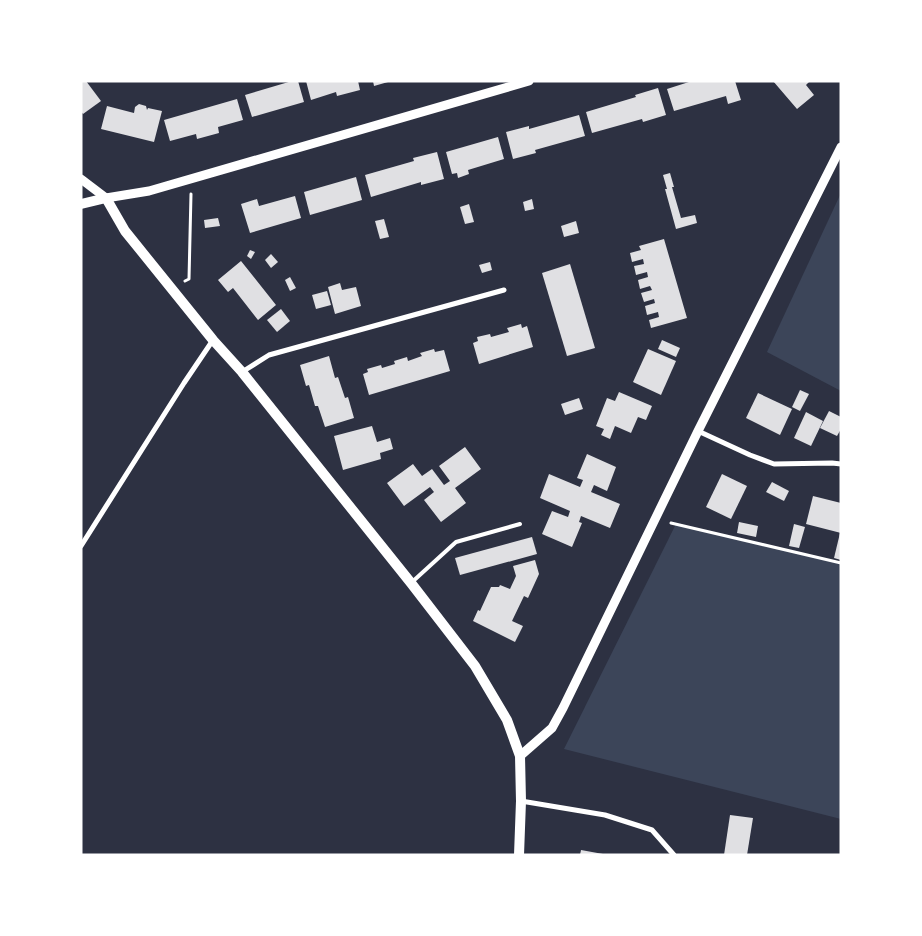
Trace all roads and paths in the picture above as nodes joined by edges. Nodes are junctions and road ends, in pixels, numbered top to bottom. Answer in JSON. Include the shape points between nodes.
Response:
{"nodes":[{"id":1,"x":530,"y":81,"type":"edge"},
{"id":2,"x":841,"y":147,"type":"edge"},
{"id":3,"x":81,"y":179,"type":"edge"},
{"id":4,"x":191,"y":179,"type":"junction"},
{"id":5,"x":106,"y":198,"type":"junction"},
{"id":6,"x":81,"y":204,"type":"edge"},
{"id":7,"x":504,"y":290,"type":"dead end"},
{"id":8,"x":174,"y":291,"type":"junction"},
{"id":9,"x":213,"y":340,"type":"junction"},
{"id":10,"x":242,"y":372,"type":"junction"},
{"id":11,"x":698,"y":431,"type":"junction"},
{"id":12,"x":841,"y":464,"type":"edge"},
{"id":13,"x":656,"y":518,"type":"junction"},
{"id":14,"x":520,"y":524,"type":"dead end"},
{"id":15,"x":81,"y":546,"type":"edge"},
{"id":16,"x":841,"y":564,"type":"edge"},
{"id":17,"x":411,"y":583,"type":"junction"},
{"id":18,"x":520,"y":756,"type":"junction"},
{"id":19,"x":521,"y":801,"type":"junction"},
{"id":20,"x":519,"y":855,"type":"edge"},
{"id":21,"x":674,"y":855,"type":"edge"}],
"edges":[{"from":1,"to":4,"type":"street"},
{"from":2,"to":11,"type":"street"},
{"from":3,"to":5,"type":"street"},
{"from":4,"to":5,"type":"street","via":[[149,191]]},
{"from":4,"to":8,"type":"path","via":[[189,279]]},
{"from":5,"to":6,"type":"main road"},
{"from":5,"to":8,"type":"main road","via":[[125,231]]},
{"from":7,"to":10,"type":"street","via":[[269,355]]},
{"from":8,"to":9,"type":"main road"},
{"from":9,"to":10,"type":"main road"},
{"from":9,"to":15,"type":"street"},
{"from":10,"to":17,"type":"main road"},
{"from":11,"to":12,"type":"street","via":[[774,464]]},
{"from":11,"to":13,"type":"street"},
{"from":13,"to":16,"type":"path"},
{"from":13,"to":18,"type":"street","via":[[552,728]]},
{"from":14,"to":17,"type":"lane","via":[[456,542]]},
{"from":17,"to":18,"type":"main road","via":[[475,666],[507,720]]},
{"from":18,"to":19,"type":"main road"},
{"from":19,"to":20,"type":"main road"},
{"from":19,"to":21,"type":"street","via":[[605,815],[652,830]]}]}
